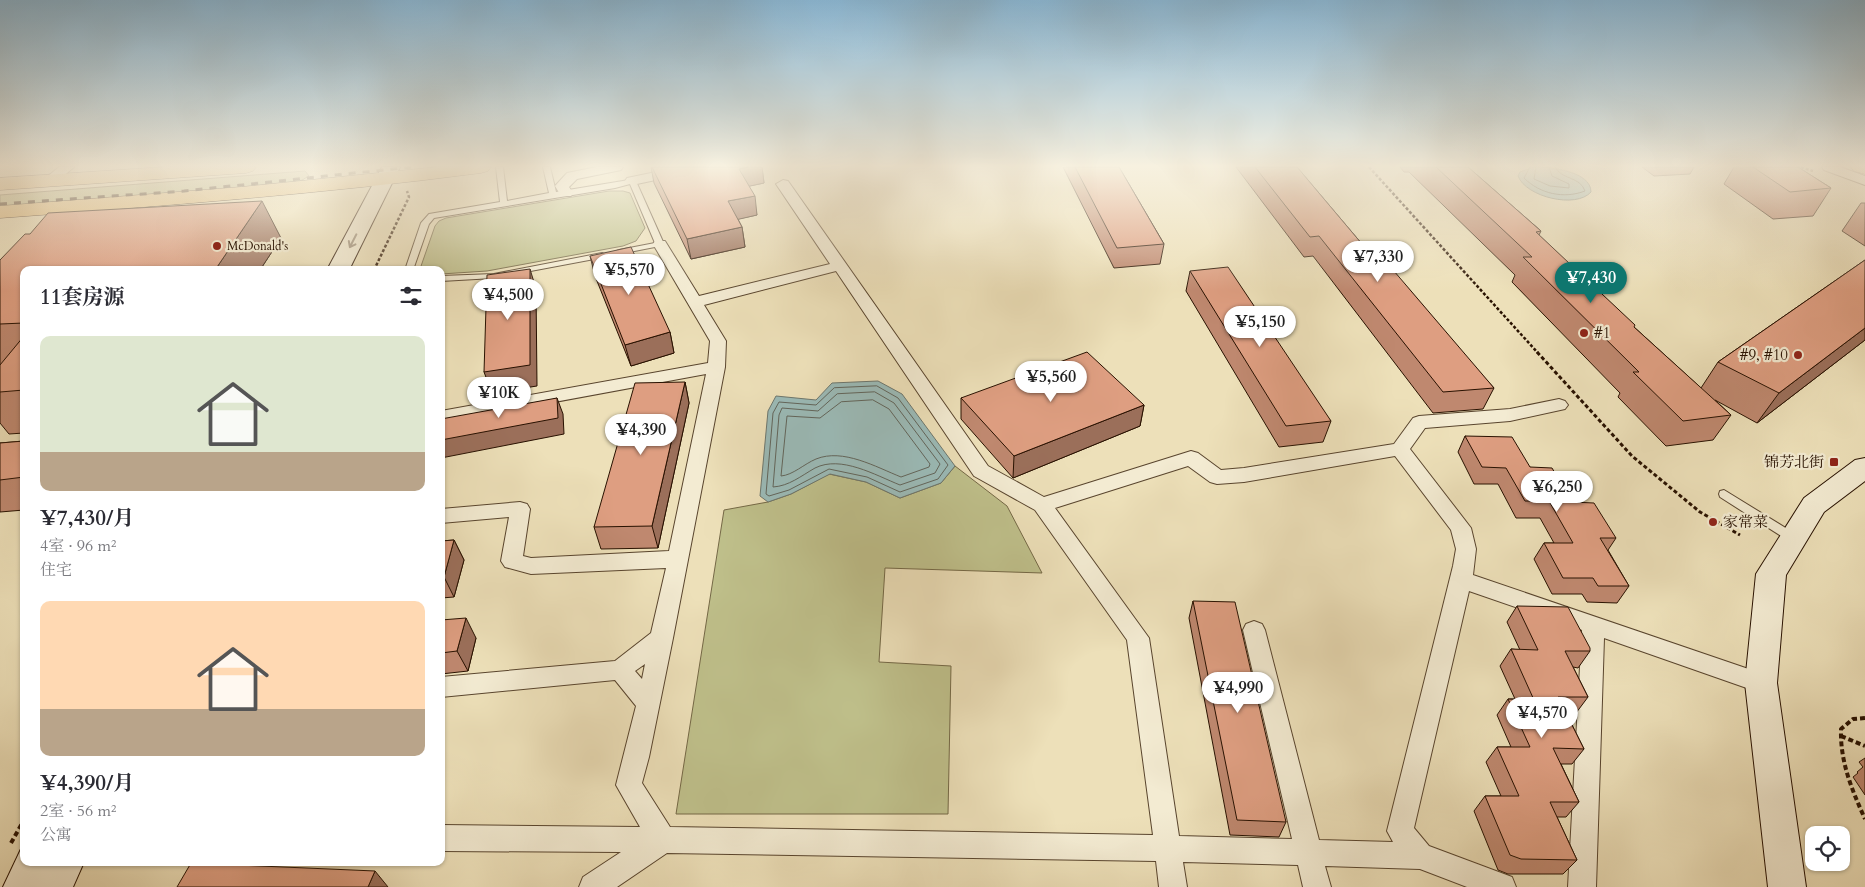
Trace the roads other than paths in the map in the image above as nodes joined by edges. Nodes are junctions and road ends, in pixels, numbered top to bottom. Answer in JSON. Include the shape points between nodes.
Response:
{"nodes":[{"id":1,"x":128,"y":208,"type":"edge"},
{"id":2,"x":375,"y":208,"type":"edge"},
{"id":3,"x":382,"y":208,"type":"edge"},
{"id":4,"x":474,"y":208,"type":"edge"},
{"id":5,"x":644,"y":208,"type":"edge"},
{"id":6,"x":800,"y":208,"type":"edge"},
{"id":7,"x":0,"y":212,"type":"edge"},
{"id":8,"x":660,"y":244,"type":"junction"},
{"id":9,"x":340,"y":266,"type":"edge"},
{"id":10,"x":360,"y":266,"type":"edge"},
{"id":11,"x":410,"y":266,"type":"edge"},
{"id":12,"x":840,"y":266,"type":"junction"},
{"id":13,"x":445,"y":279,"type":"edge"},
{"id":14,"x":695,"y":302,"type":"junction"},
{"id":15,"x":716,"y":367,"type":"junction"},
{"id":16,"x":1559,"y":405,"type":"dead end"},
{"id":17,"x":445,"y":416,"type":"edge"},
{"id":18,"x":1400,"y":449,"type":"junction"},
{"id":19,"x":1865,"y":467,"type":"edge"},
{"id":20,"x":1724,"y":494,"type":"dead end"},
{"id":21,"x":1042,"y":505,"type":"junction"},
{"id":22,"x":445,"y":516,"type":"edge"},
{"id":23,"x":1794,"y":538,"type":"junction"},
{"id":24,"x":678,"y":559,"type":"junction"},
{"id":25,"x":1460,"y":580,"type":"junction"},
{"id":26,"x":1592,"y":624,"type":"junction"},
{"id":27,"x":1254,"y":630,"type":"dead end"},
{"id":28,"x":662,"y":638,"type":"junction"},
{"id":29,"x":620,"y":670,"type":"junction"},
{"id":30,"x":1761,"y":683,"type":"junction"},
{"id":31,"x":445,"y":687,"type":"edge"},
{"id":32,"x":648,"y":703,"type":"junction"},
{"id":33,"x":445,"y":838,"type":"edge"},
{"id":34,"x":663,"y":840,"type":"junction"},
{"id":35,"x":1168,"y":849,"type":"junction"},
{"id":36,"x":1309,"y":853,"type":"junction"},
{"id":37,"x":1420,"y":856,"type":"junction"},
{"id":38,"x":32,"y":866,"type":"edge"},
{"id":39,"x":63,"y":866,"type":"edge"},
{"id":40,"x":22,"y":887,"type":"edge"},
{"id":41,"x":53,"y":887,"type":"edge"},
{"id":42,"x":593,"y":887,"type":"edge"},
{"id":43,"x":1173,"y":887,"type":"edge"},
{"id":44,"x":1317,"y":887,"type":"edge"},
{"id":45,"x":1502,"y":887,"type":"edge"},
{"id":46,"x":1582,"y":887,"type":"edge"},
{"id":47,"x":1787,"y":887,"type":"edge"}],
"edges":[{"from":1,"to":7,"type":"main road","via":[[96,212]]},
{"from":2,"to":9,"type":"street","one_way":true},
{"from":3,"to":10,"type":"street"},
{"from":4,"to":11,"type":"lane","via":[[432,216],[424,222]]},
{"from":5,"to":8,"type":"lane"},
{"from":6,"to":12,"type":"street"},
{"from":8,"to":13,"type":"lane","via":[[494,276]]},
{"from":8,"to":14,"type":"street"},
{"from":12,"to":14,"type":"street"},
{"from":12,"to":21,"type":"street","via":[[981,471]]},
{"from":14,"to":15,"type":"street","via":[[718,340]]},
{"from":15,"to":17,"type":"street"},
{"from":15,"to":24,"type":"street"},
{"from":16,"to":18,"type":"street","via":[[1510,415],[1418,422]]},
{"from":18,"to":21,"type":"street","via":[[1244,476],[1217,477],[1191,458]]},
{"from":18,"to":25,"type":"street","via":[[1461,528],[1466,549]]},
{"from":19,"to":23,"type":"street","via":[[1814,505]]},
{"from":20,"to":23,"type":"lane"},
{"from":21,"to":35,"type":"street","via":[[1138,638]]},
{"from":22,"to":24,"type":"street","via":[[520,509],[512,561],[531,566]]},
{"from":23,"to":30,"type":"street","via":[[1770,574]]},
{"from":24,"to":28,"type":"street"},
{"from":25,"to":26,"type":"street"},
{"from":25,"to":37,"type":"street","via":[[1400,830]]},
{"from":26,"to":30,"type":"street"},
{"from":26,"to":46,"type":"street"},
{"from":27,"to":36,"type":"street"},
{"from":28,"to":29,"type":"street"},
{"from":28,"to":32,"type":"street"},
{"from":29,"to":31,"type":"street"},
{"from":29,"to":32,"type":"street"},
{"from":30,"to":47,"type":"street"},
{"from":32,"to":34,"type":"street","via":[[629,785]]},
{"from":33,"to":34,"type":"street"},
{"from":34,"to":35,"type":"street"},
{"from":34,"to":42,"type":"street"},
{"from":35,"to":36,"type":"street"},
{"from":35,"to":43,"type":"street"},
{"from":36,"to":37,"type":"street"},
{"from":36,"to":44,"type":"street"},
{"from":37,"to":45,"type":"street"},
{"from":38,"to":40,"type":"street"},
{"from":39,"to":41,"type":"street"}]}
